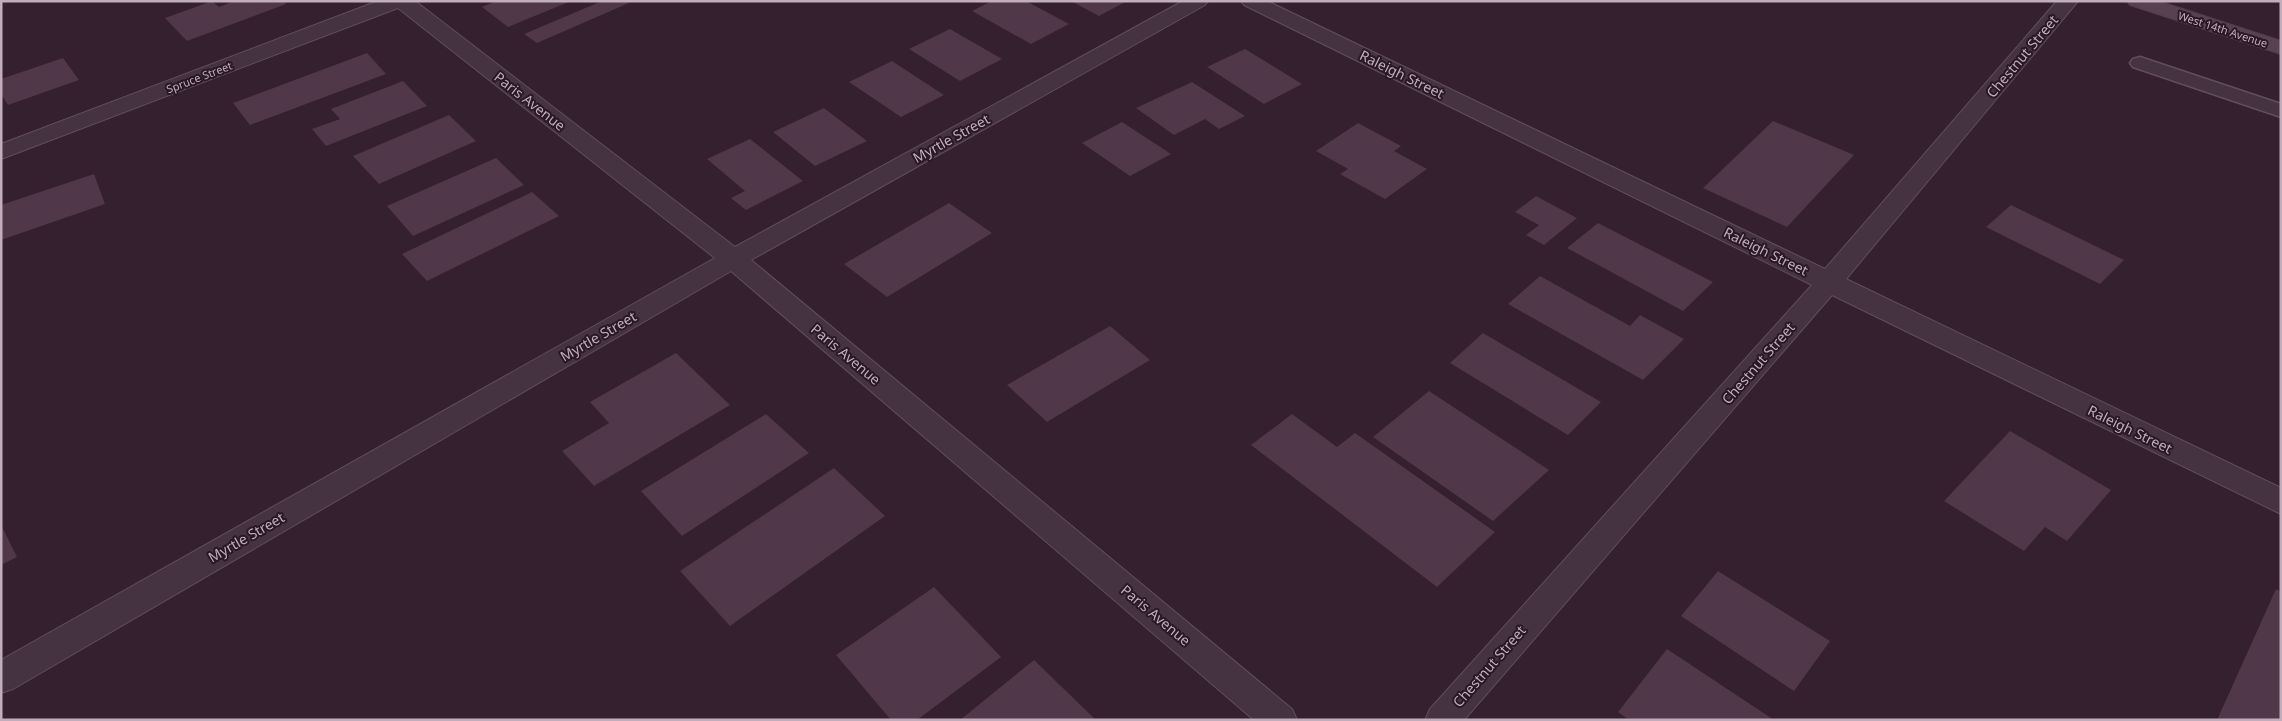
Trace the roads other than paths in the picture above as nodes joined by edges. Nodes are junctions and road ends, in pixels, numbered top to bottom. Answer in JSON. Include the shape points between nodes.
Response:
{"nodes":[{"id":1,"x":397,"y":1,"type":"edge"},
{"id":2,"x":402,"y":1,"type":"edge"},
{"id":3,"x":1198,"y":1,"type":"edge"},
{"id":4,"x":1251,"y":1,"type":"edge"},
{"id":5,"x":2068,"y":1,"type":"edge"},
{"id":6,"x":2137,"y":1,"type":"edge"},
{"id":7,"x":2281,"y":48,"type":"edge"},
{"id":8,"x":2140,"y":63,"type":"dead end"},
{"id":9,"x":2281,"y":111,"type":"edge"},
{"id":10,"x":1,"y":152,"type":"edge"},
{"id":11,"x":733,"y":259,"type":"junction"},
{"id":12,"x":1830,"y":282,"type":"junction"},
{"id":13,"x":2281,"y":502,"type":"edge"},
{"id":14,"x":1,"y":678,"type":"edge"},
{"id":15,"x":1280,"y":720,"type":"edge"},
{"id":16,"x":1442,"y":720,"type":"edge"}],
"edges":[{"from":1,"to":10,"type":"street","name":"Spruce Street"},
{"from":2,"to":11,"type":"street","name":"Paris Avenue"},
{"from":3,"to":11,"type":"street","name":"Myrtle Street"},
{"from":4,"to":12,"type":"street","name":"Raleigh Street"},
{"from":5,"to":12,"type":"street","name":"Chestnut Street"},
{"from":6,"to":7,"type":"main road","name":"West 14th Avenue"},
{"from":8,"to":9,"type":"lane"},
{"from":11,"to":14,"type":"street","name":"Myrtle Street"},
{"from":11,"to":15,"type":"street","name":"Paris Avenue"},
{"from":12,"to":13,"type":"street","name":"Raleigh Street"},
{"from":12,"to":16,"type":"street","name":"Chestnut Street"}]}
